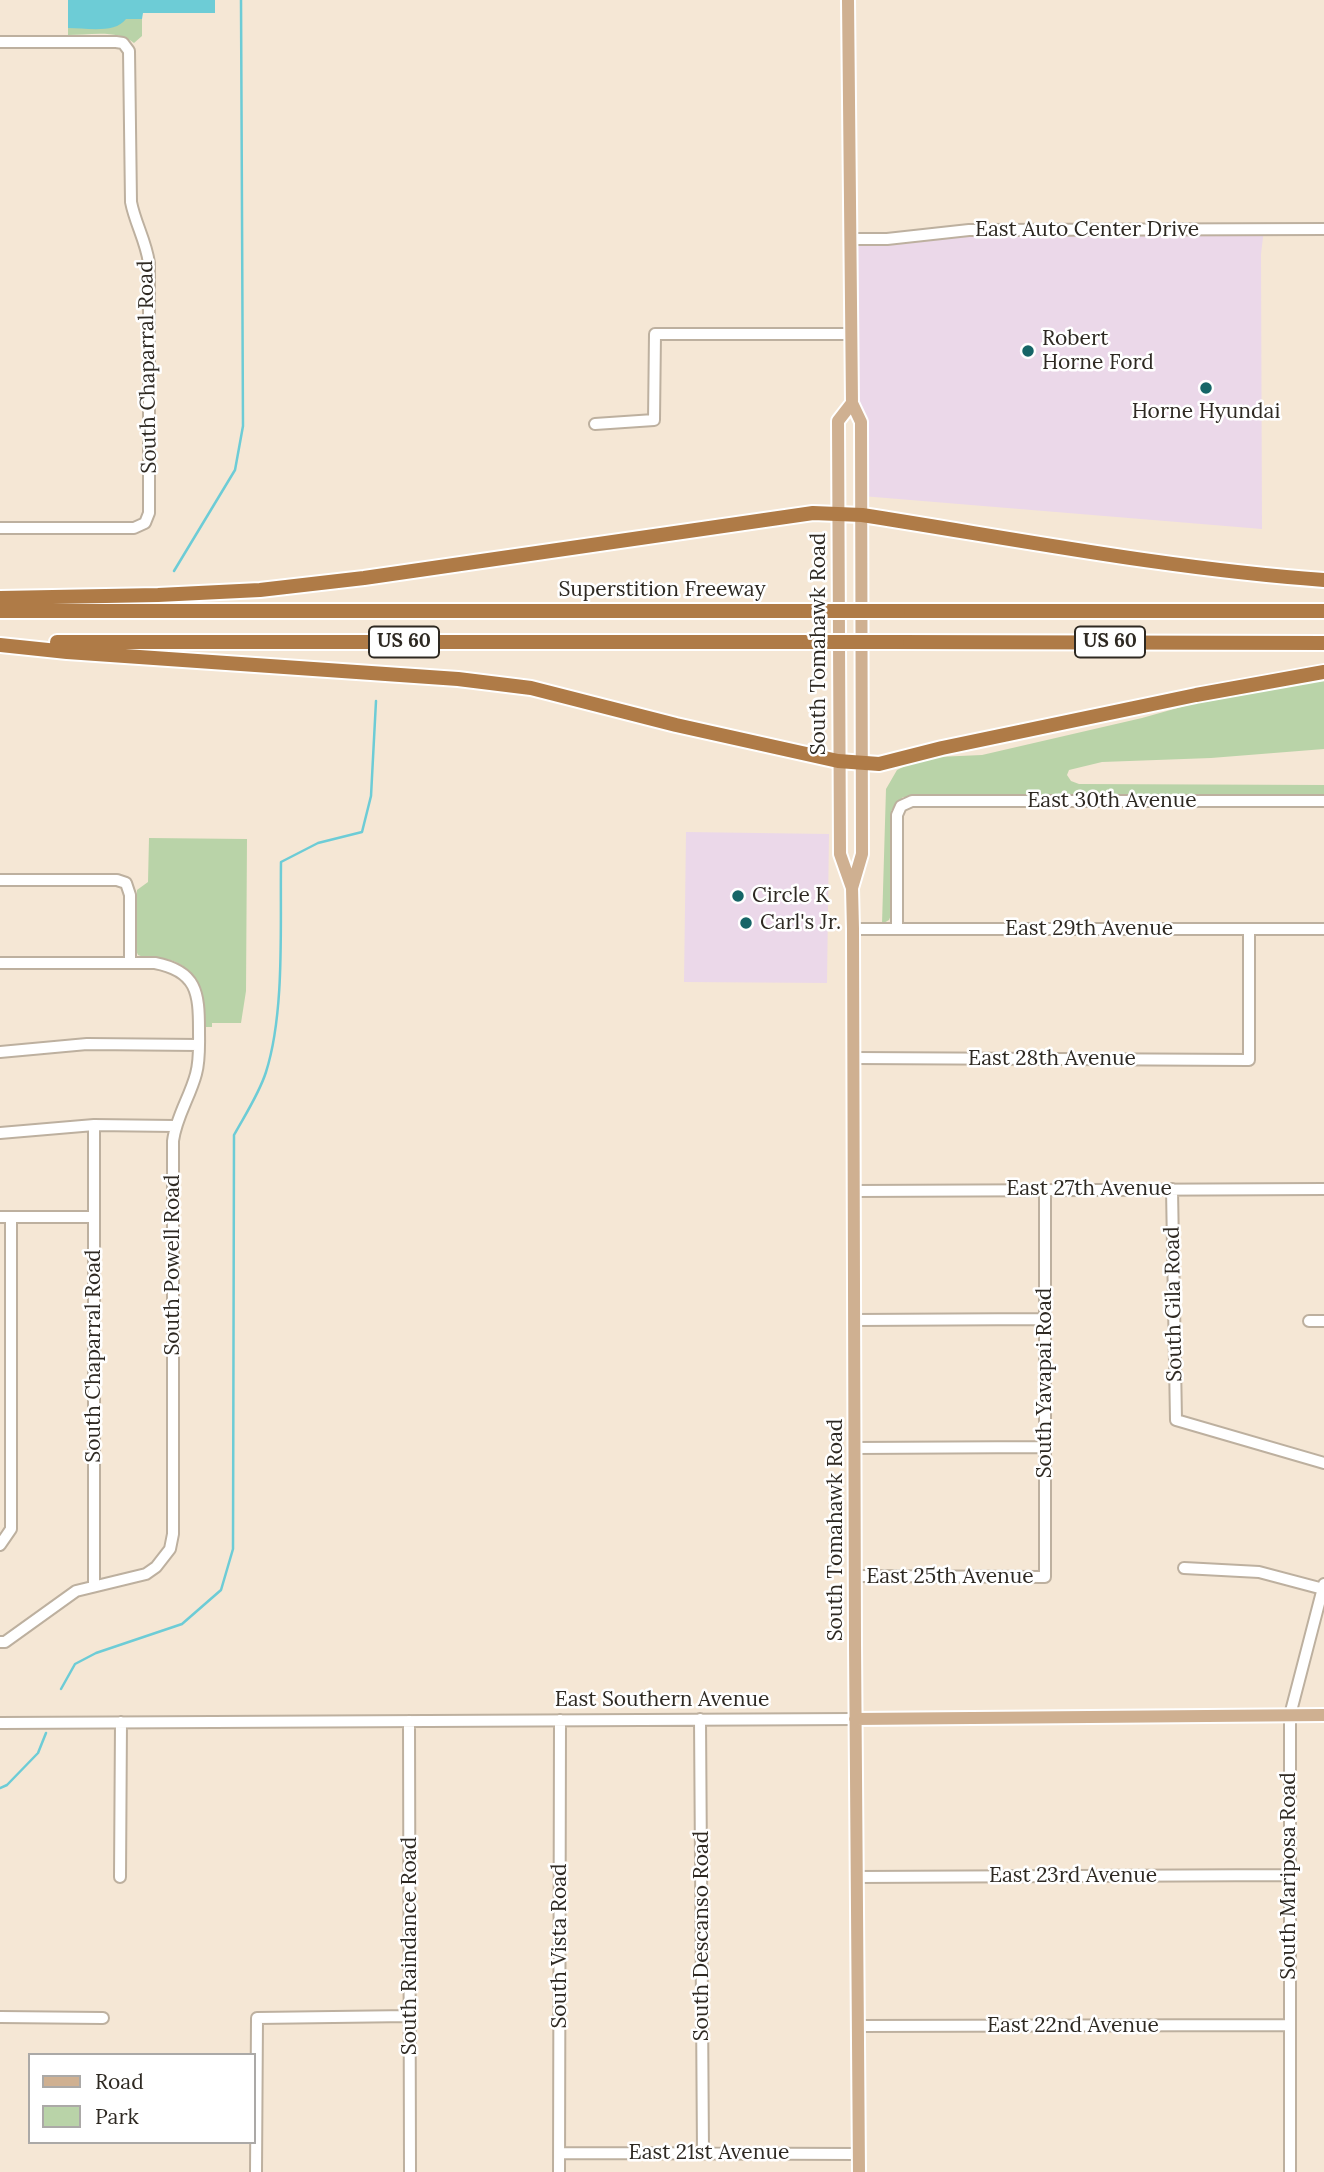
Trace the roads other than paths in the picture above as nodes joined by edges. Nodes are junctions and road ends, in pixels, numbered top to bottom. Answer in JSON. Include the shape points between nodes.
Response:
{"nodes":[{"id":1,"x":849,"y":0,"type":"edge"},
{"id":2,"x":0,"y":42,"type":"edge"},
{"id":3,"x":1324,"y":229,"type":"edge"},
{"id":4,"x":850,"y":239,"type":"junction"},
{"id":5,"x":850,"y":334,"type":"junction"},
{"id":6,"x":852,"y":403,"type":"junction"},
{"id":7,"x":595,"y":424,"type":"dead end"},
{"id":8,"x":839,"y":514,"type":"junction"},
{"id":9,"x":862,"y":515,"type":"junction"},
{"id":10,"x":0,"y":528,"type":"edge"},
{"id":11,"x":1324,"y":580,"type":"edge"},
{"id":12,"x":0,"y":598,"type":"edge"},
{"id":13,"x":0,"y":611,"type":"edge"},
{"id":14,"x":1324,"y":611,"type":"edge"},
{"id":15,"x":1324,"y":643,"type":"edge"},
{"id":16,"x":0,"y":644,"type":"edge"},
{"id":17,"x":1324,"y":672,"type":"edge"},
{"id":18,"x":838,"y":761,"type":"junction"},
{"id":19,"x":862,"y":762,"type":"junction"},
{"id":20,"x":1324,"y":801,"type":"edge"},
{"id":21,"x":0,"y":880,"type":"edge"},
{"id":22,"x":852,"y":888,"type":"junction"},
{"id":23,"x":853,"y":929,"type":"junction"},
{"id":24,"x":897,"y":929,"type":"junction"},
{"id":25,"x":1249,"y":929,"type":"junction"},
{"id":26,"x":1324,"y":929,"type":"edge"},
{"id":27,"x":0,"y":962,"type":"edge"},
{"id":28,"x":130,"y":962,"type":"junction"},
{"id":29,"x":199,"y":1045,"type":"junction"},
{"id":30,"x":0,"y":1052,"type":"edge"},
{"id":31,"x":854,"y":1059,"type":"junction"},
{"id":32,"x":93,"y":1125,"type":"junction"},
{"id":33,"x":175,"y":1126,"type":"junction"},
{"id":34,"x":0,"y":1133,"type":"edge"},
{"id":35,"x":1045,"y":1189,"type":"junction"},
{"id":36,"x":1172,"y":1189,"type":"junction"},
{"id":37,"x":1324,"y":1189,"type":"edge"},
{"id":38,"x":855,"y":1191,"type":"junction"},
{"id":39,"x":6,"y":1217,"type":"edge"},
{"id":40,"x":93,"y":1217,"type":"junction"},
{"id":41,"x":1045,"y":1319,"type":"junction"},
{"id":42,"x":855,"y":1320,"type":"junction"},
{"id":43,"x":1310,"y":1321,"type":"dead end"},
{"id":44,"x":1324,"y":1321,"type":"edge"},
{"id":45,"x":6,"y":1390,"type":"edge"},
{"id":46,"x":1045,"y":1447,"type":"junction"},
{"id":47,"x":855,"y":1448,"type":"junction"},
{"id":48,"x":1324,"y":1463,"type":"edge"},
{"id":49,"x":6,"y":1476,"type":"edge"},
{"id":50,"x":0,"y":1545,"type":"edge"},
{"id":51,"x":1184,"y":1568,"type":"dead end"},
{"id":52,"x":854,"y":1576,"type":"junction"},
{"id":53,"x":1045,"y":1577,"type":"joint"},
{"id":54,"x":1323,"y":1586,"type":"edge"},
{"id":55,"x":94,"y":1587,"type":"junction"},
{"id":56,"x":0,"y":1643,"type":"edge"},
{"id":57,"x":1290,"y":1715,"type":"junction"},
{"id":58,"x":1324,"y":1715,"type":"edge"},
{"id":59,"x":855,"y":1718,"type":"junction"},
{"id":60,"x":700,"y":1719,"type":"junction"},
{"id":61,"x":560,"y":1720,"type":"junction"},
{"id":62,"x":410,"y":1721,"type":"junction"},
{"id":63,"x":121,"y":1722,"type":"junction"},
{"id":64,"x":0,"y":1723,"type":"edge"},
{"id":65,"x":1290,"y":1875,"type":"junction"},
{"id":66,"x":120,"y":1877,"type":"dead end"},
{"id":67,"x":857,"y":1877,"type":"junction"},
{"id":68,"x":0,"y":2017,"type":"edge"},
{"id":69,"x":410,"y":2017,"type":"junction"},
{"id":70,"x":103,"y":2018,"type":"dead end"},
{"id":71,"x":1289,"y":2025,"type":"junction"},
{"id":72,"x":858,"y":2026,"type":"junction"},
{"id":73,"x":559,"y":2153,"type":"junction"},
{"id":74,"x":703,"y":2153,"type":"junction"},
{"id":75,"x":859,"y":2154,"type":"junction"},
{"id":76,"x":257,"y":2172,"type":"edge"},
{"id":77,"x":410,"y":2172,"type":"edge"},
{"id":78,"x":559,"y":2172,"type":"edge"},
{"id":79,"x":859,"y":2172,"type":"edge"},
{"id":80,"x":1290,"y":2172,"type":"edge"}],
"edges":[{"from":1,"to":4,"type":"main road","name":"South Tomahawk Road"},
{"from":2,"to":10,"type":"street","name":"South Chaparral Road","via":[[112,41],[126,45],[130,51],[131,202],[149,263],[149,513],[145,523],[134,528]]},
{"from":3,"to":4,"type":"street","name":"East Auto Center Drive","via":[[969,230]]},
{"from":4,"to":5,"type":"main road","name":"South Tomahawk Road"},
{"from":5,"to":6,"type":"main road","name":"South Tomahawk Road"},
{"from":5,"to":7,"type":"street","via":[[655,334],[654,420]]},
{"from":6,"to":8,"type":"main road","name":"South Tomahawk Road","via":[[838,421]]},
{"from":6,"to":9,"type":"main road","name":"South Tomahawk Road","via":[[861,422]]},
{"from":8,"to":9,"type":"highway"},
{"from":8,"to":12,"type":"highway","via":[[813,513],[261,590]]},
{"from":8,"to":18,"type":"main road","name":"South Tomahawk Road"},
{"from":9,"to":11,"type":"highway","via":[[1151,562]]},
{"from":9,"to":19,"type":"main road","name":"South Tomahawk Road"},
{"from":13,"to":14,"type":"highway","name":"Superstition Freeway","number":"US 60","bridge":true},
{"from":15,"to":16,"type":"highway","number":"US 60","bridge":true},
{"from":16,"to":18,"type":"highway","via":[[531,688]]},
{"from":17,"to":19,"type":"highway","via":[[879,764]]},
{"from":18,"to":19,"type":"highway"},
{"from":18,"to":22,"type":"main road","name":"South Tomahawk Road","via":[[840,854]]},
{"from":19,"to":22,"type":"main road","name":"South Tomahawk Road","via":[[862,854]]},
{"from":20,"to":24,"type":"street","name":"East 30th Avenue","via":[[912,801],[901,806],[897,815]]},
{"from":21,"to":28,"type":"street","via":[[126,883]]},
{"from":22,"to":23,"type":"main road","name":"South Tomahawk Road"},
{"from":23,"to":24,"type":"street","name":"East 29th Avenue"},
{"from":23,"to":31,"type":"main road","name":"South Tomahawk Road"},
{"from":24,"to":25,"type":"street","name":"East 29th Avenue"},
{"from":25,"to":26,"type":"street","name":"East 29th Avenue"},
{"from":25,"to":31,"type":"street","name":"East 28th Avenue","via":[[1249,1060]]},
{"from":27,"to":28,"type":"street"},
{"from":28,"to":29,"type":"street","name":"South Powell Road","via":[[173,966],[187,976],[199,1004]]},
{"from":29,"to":30,"type":"street","via":[[87,1044]]},
{"from":29,"to":33,"type":"street","name":"South Powell Road","via":[[196,1076]]},
{"from":31,"to":38,"type":"main road","name":"South Tomahawk Road"},
{"from":32,"to":33,"type":"street"},
{"from":32,"to":34,"type":"street"},
{"from":32,"to":40,"type":"street","name":"South Chaparral Road"},
{"from":33,"to":55,"type":"street","name":"South Powell Road","via":[[173,1534],[164,1559],[146,1574]]},
{"from":35,"to":36,"type":"street","name":"East 27th Avenue"},
{"from":35,"to":38,"type":"street","name":"East 27th Avenue"},
{"from":35,"to":41,"type":"street","name":"South Yavapai Road"},
{"from":36,"to":37,"type":"street","name":"East 27th Avenue"},
{"from":36,"to":48,"type":"street","name":"South Gila Road","via":[[1176,1420]]},
{"from":38,"to":42,"type":"main road","name":"South Tomahawk Road"},
{"from":39,"to":40,"type":"street"},
{"from":39,"to":45,"type":"street"},
{"from":40,"to":55,"type":"street","name":"South Chaparral Road"},
{"from":41,"to":42,"type":"street"},
{"from":41,"to":46,"type":"street","name":"South Yavapai Road"},
{"from":42,"to":47,"type":"main road","name":"South Tomahawk Road"},
{"from":43,"to":44,"type":"street"},
{"from":45,"to":49,"type":"street"},
{"from":46,"to":47,"type":"street"},
{"from":46,"to":53,"type":"street","name":"South Yavapai Road"},
{"from":47,"to":52,"type":"main road","name":"South Tomahawk Road"},
{"from":49,"to":50,"type":"street","via":[[11,1529]]},
{"from":51,"to":54,"type":"street","via":[[1259,1572]]},
{"from":52,"to":53,"type":"street","name":"East 25th Avenue"},
{"from":52,"to":59,"type":"main road","name":"South Tomahawk Road"},
{"from":54,"to":57,"type":"street","name":"South Mariposa Road"},
{"from":55,"to":56,"type":"street","via":[[76,1591]]},
{"from":57,"to":58,"type":"main road","name":"East Southern Avenue"},
{"from":57,"to":59,"type":"main road","name":"East Southern Avenue"},
{"from":57,"to":65,"type":"street","name":"South Mariposa Road"},
{"from":59,"to":60,"type":"street","name":"East Southern Avenue"},
{"from":59,"to":67,"type":"main road","name":"South Tomahawk Road"},
{"from":60,"to":61,"type":"street","name":"East Southern Avenue"},
{"from":60,"to":74,"type":"street","name":"South Descanso Road"},
{"from":61,"to":62,"type":"street","name":"East Southern Avenue"},
{"from":61,"to":73,"type":"street","name":"South Vista Road"},
{"from":62,"to":63,"type":"street","name":"East Southern Avenue"},
{"from":62,"to":69,"type":"street","name":"South Raindance Road"},
{"from":63,"to":64,"type":"street","name":"East Southern Avenue"},
{"from":63,"to":66,"type":"street"},
{"from":65,"to":67,"type":"street","name":"East 23rd Avenue"},
{"from":65,"to":71,"type":"street","name":"South Mariposa Road"},
{"from":67,"to":72,"type":"main road","name":"South Tomahawk Road"},
{"from":68,"to":70,"type":"street"},
{"from":69,"to":76,"type":"street","via":[[257,2018]]},
{"from":69,"to":77,"type":"street","name":"South Raindance Road"},
{"from":71,"to":72,"type":"street","name":"East 22nd Avenue"},
{"from":71,"to":80,"type":"street","name":"South Mariposa Road"},
{"from":72,"to":75,"type":"main road","name":"South Tomahawk Road"},
{"from":73,"to":74,"type":"street","name":"East 21st Avenue"},
{"from":73,"to":78,"type":"street","name":"South Vista Road"},
{"from":74,"to":75,"type":"street","name":"East 21st Avenue"},
{"from":75,"to":79,"type":"main road","name":"South Tomahawk Road"}]}
